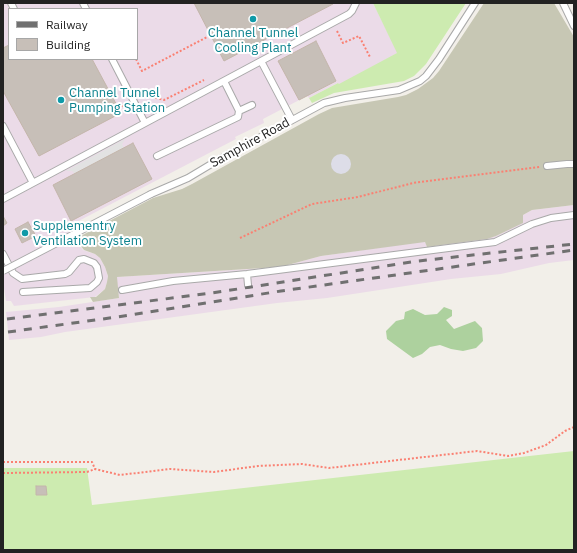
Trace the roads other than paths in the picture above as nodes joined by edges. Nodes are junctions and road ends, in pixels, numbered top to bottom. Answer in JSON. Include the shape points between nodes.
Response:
{"nodes":[{"id":1,"x":356,"y":3,"type":"edge"},
{"id":2,"x":475,"y":3,"type":"edge"},
{"id":3,"x":563,"y":3,"type":"edge"},
{"id":4,"x":574,"y":26,"type":"edge"},
{"id":5,"x":112,"y":60,"type":"edge"},
{"id":6,"x":261,"y":61,"type":"junction"},
{"id":7,"x":224,"y":81,"type":"junction"},
{"id":8,"x":252,"y":105,"type":"dead end"},
{"id":9,"x":240,"y":111,"type":"junction"},
{"id":10,"x":292,"y":120,"type":"junction"},
{"id":11,"x":145,"y":123,"type":"junction"},
{"id":12,"x":3,"y":126,"type":"edge"},
{"id":13,"x":157,"y":156,"type":"dead end"},
{"id":14,"x":574,"y":164,"type":"edge"},
{"id":15,"x":547,"y":166,"type":"road end"},
{"id":16,"x":33,"y":183,"type":"junction"},
{"id":17,"x":3,"y":199,"type":"edge"},
{"id":18,"x":574,"y":215,"type":"edge"},
{"id":19,"x":3,"y":254,"type":"edge"},
{"id":20,"x":3,"y":271,"type":"edge"},
{"id":21,"x":247,"y":274,"type":"junction"},
{"id":22,"x":248,"y":285,"type":"dead end"},
{"id":23,"x":122,"y":290,"type":"dead end"},
{"id":24,"x":23,"y":292,"type":"dead end"}],
"edges":[{"from":1,"to":6,"type":"lane","via":[[349,14]]},
{"from":2,"to":10,"type":"lane","name":"Samphire Road","via":[[439,59],[420,81],[399,90],[333,100]]},
{"from":3,"to":4,"type":"lane"},
{"from":5,"to":11,"type":"lane"},
{"from":6,"to":7,"type":"lane"},
{"from":6,"to":10,"type":"lane"},
{"from":7,"to":9,"type":"lane"},
{"from":7,"to":11,"type":"lane"},
{"from":8,"to":9,"type":"lane"},
{"from":9,"to":13,"type":"lane","via":[[238,117]]},
{"from":10,"to":20,"type":"lane","name":"Samphire Road","bridge":true,"via":[[188,178],[151,194]]},
{"from":11,"to":16,"type":"lane"},
{"from":12,"to":16,"type":"lane"},
{"from":14,"to":15,"type":"lane"},
{"from":16,"to":17,"type":"lane"},
{"from":18,"to":21,"type":"lane","via":[[538,222],[495,242]]},
{"from":19,"to":24,"type":"lane","via":[[13,273],[22,279],[65,274],[79,260],[84,259],[98,267],[99,278],[90,288]]},
{"from":21,"to":22,"type":"lane"},
{"from":21,"to":23,"type":"lane","via":[[173,281]]}]}
